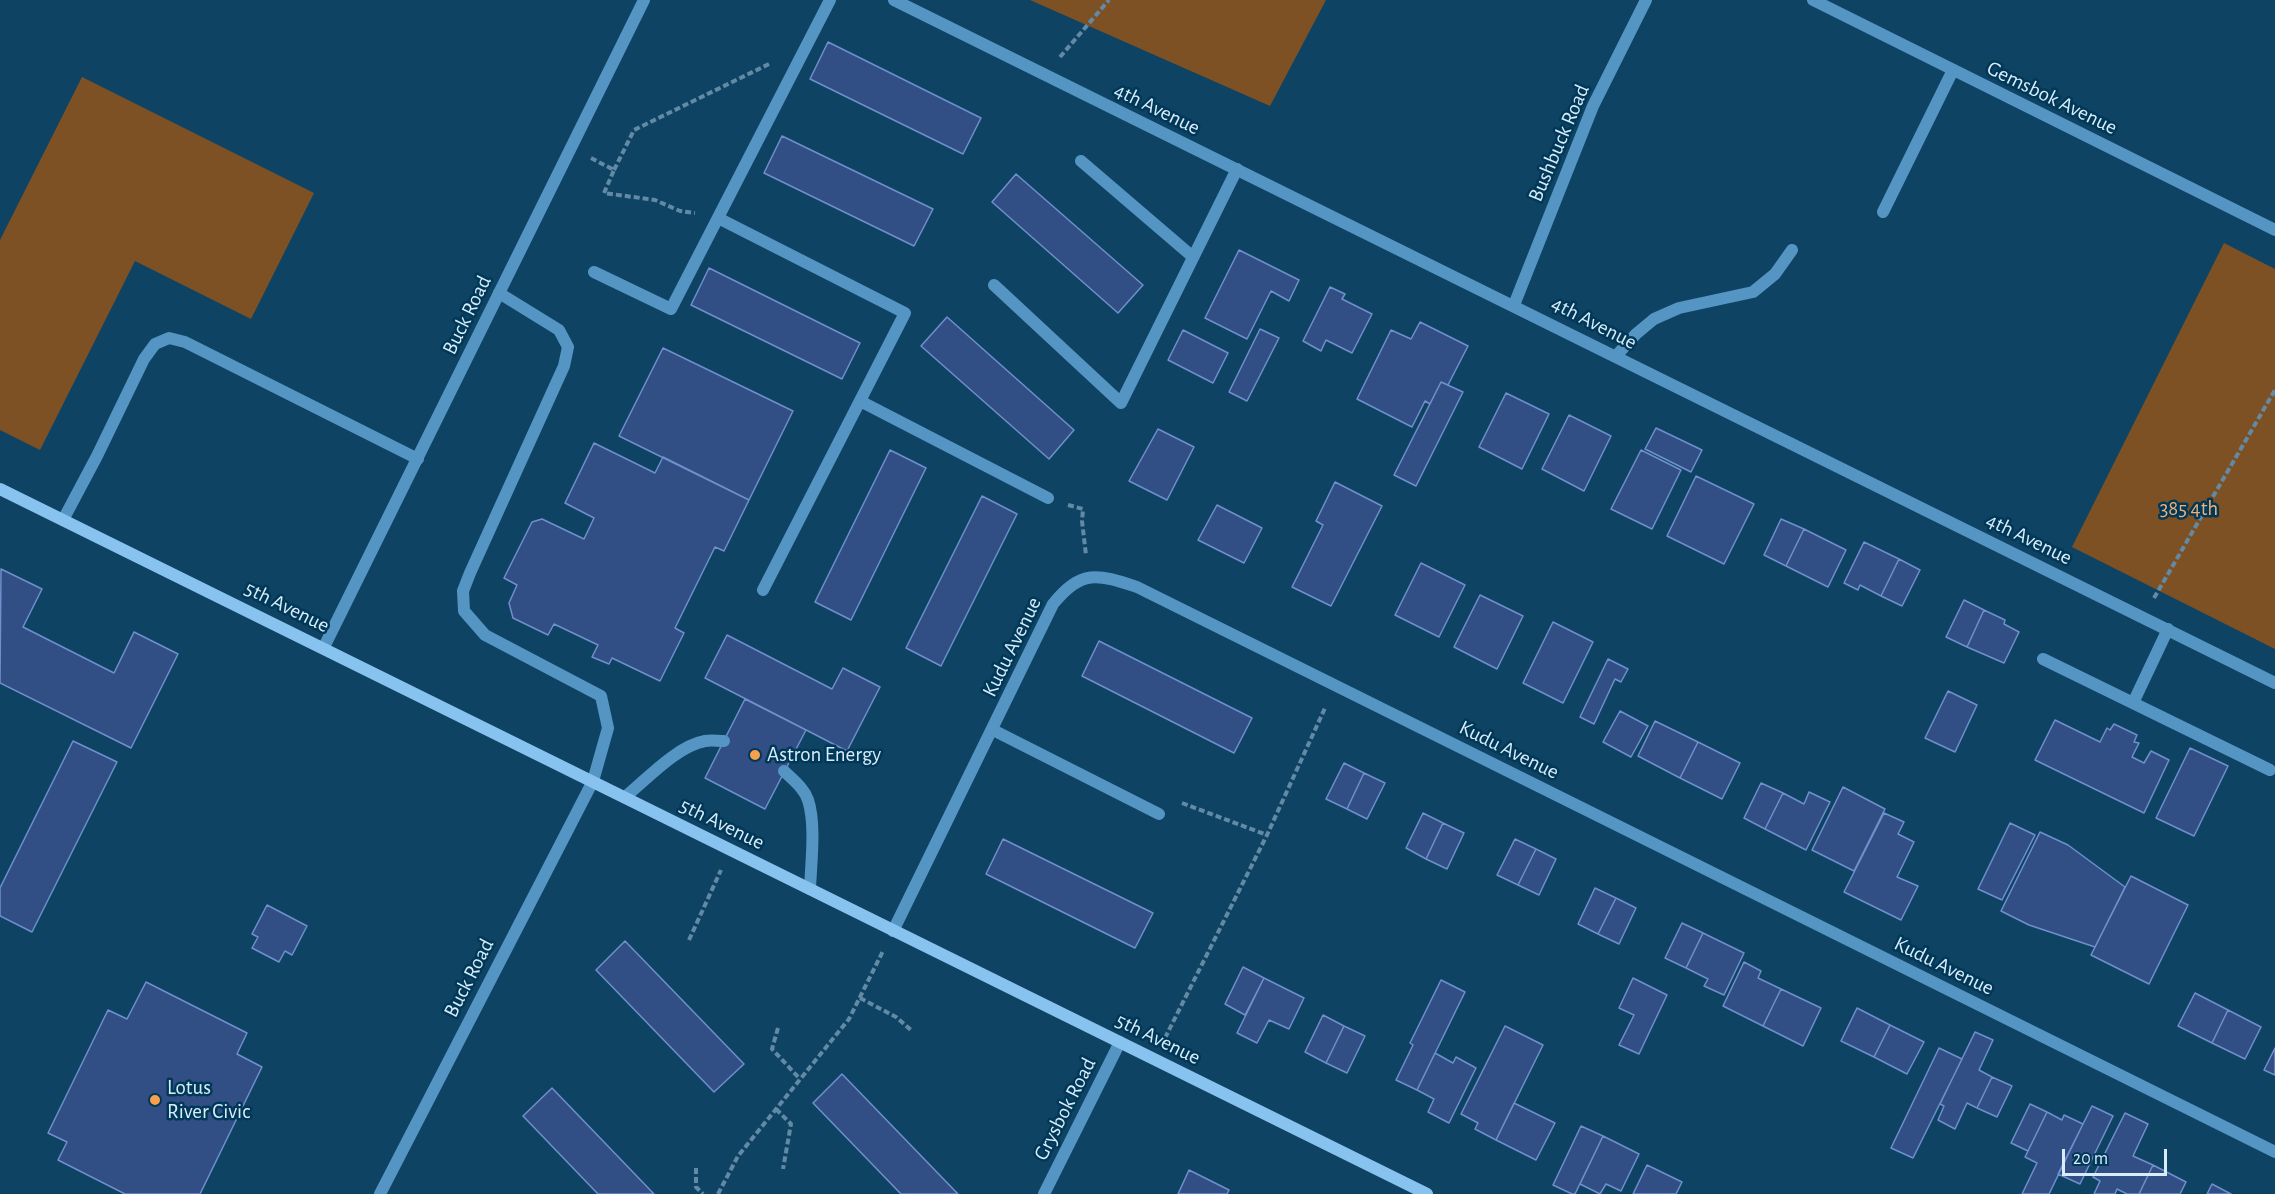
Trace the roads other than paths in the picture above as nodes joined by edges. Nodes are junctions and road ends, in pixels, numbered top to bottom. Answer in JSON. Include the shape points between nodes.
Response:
{"nodes":[{"id":1,"x":644,"y":0,"type":"edge"},
{"id":2,"x":830,"y":0,"type":"edge"},
{"id":3,"x":894,"y":0,"type":"edge"},
{"id":4,"x":1646,"y":0,"type":"edge"},
{"id":5,"x":1813,"y":0,"type":"edge"},
{"id":6,"x":1953,"y":70,"type":"junction"},
{"id":7,"x":1081,"y":161,"type":"dead end"},
{"id":8,"x":1237,"y":169,"type":"junction"},
{"id":9,"x":1883,"y":212,"type":"dead end"},
{"id":10,"x":718,"y":218,"type":"junction"},
{"id":11,"x":2275,"y":230,"type":"edge"},
{"id":12,"x":1792,"y":250,"type":"dead end"},
{"id":13,"x":1193,"y":257,"type":"junction"},
{"id":14,"x":594,"y":272,"type":"dead end"},
{"id":15,"x":994,"y":285,"type":"dead end"},
{"id":16,"x":499,"y":294,"type":"junction"},
{"id":17,"x":1514,"y":305,"type":"junction"},
{"id":18,"x":1616,"y":356,"type":"junction"},
{"id":19,"x":860,"y":401,"type":"junction"},
{"id":20,"x":418,"y":459,"type":"junction"},
{"id":21,"x":0,"y":489,"type":"edge"},
{"id":22,"x":1048,"y":498,"type":"road end"},
{"id":23,"x":63,"y":520,"type":"junction"},
{"id":24,"x":764,"y":590,"type":"dead end"},
{"id":25,"x":2168,"y":629,"type":"junction"},
{"id":26,"x":324,"y":647,"type":"junction"},
{"id":27,"x":2043,"y":659,"type":"dead end"},
{"id":28,"x":2275,"y":682,"type":"edge"},
{"id":29,"x":2133,"y":703,"type":"junction"},
{"id":30,"x":993,"y":730,"type":"junction"},
{"id":31,"x":723,"y":741,"type":"dead end"},
{"id":32,"x":2270,"y":770,"type":"dead end"},
{"id":33,"x":784,"y":771,"type":"dead end"},
{"id":34,"x":593,"y":781,"type":"junction"},
{"id":35,"x":625,"y":797,"type":"junction"},
{"id":36,"x":1159,"y":813,"type":"road end"},
{"id":37,"x":810,"y":889,"type":"junction"},
{"id":38,"x":893,"y":931,"type":"junction"},
{"id":39,"x":1120,"y":1042,"type":"junction"},
{"id":40,"x":2275,"y":1152,"type":"edge"},
{"id":41,"x":380,"y":1194,"type":"edge"},
{"id":42,"x":1044,"y":1194,"type":"edge"},
{"id":43,"x":1427,"y":1194,"type":"edge"}],
"edges":[{"from":1,"to":16,"type":"street","name":"Buck Road"},
{"from":2,"to":10,"type":"street"},
{"from":3,"to":8,"type":"street","name":"4th Avenue"},
{"from":4,"to":17,"type":"street","name":"Bushbuck Road","via":[[1593,106]]},
{"from":5,"to":6,"type":"street","name":"Gemsbok Avenue"},
{"from":6,"to":9,"type":"street"},
{"from":6,"to":11,"type":"street","name":"Gemsbok Avenue"},
{"from":7,"to":13,"type":"street"},
{"from":8,"to":13,"type":"street"},
{"from":8,"to":17,"type":"street","name":"4th Avenue"},
{"from":10,"to":14,"type":"street","via":[[671,309]]},
{"from":10,"to":19,"type":"street","via":[[905,313]]},
{"from":12,"to":18,"type":"street","via":[[1774,274],[1753,292],[1679,308],[1654,319]]},
{"from":13,"to":15,"type":"street","via":[[1121,403]]},
{"from":16,"to":20,"type":"street","name":"Buck Road"},
{"from":16,"to":34,"type":"street","name":"Buck Road","via":[[559,330],[568,347],[564,366],[470,573],[463,591],[464,611],[485,635],[601,696],[608,728]]},
{"from":17,"to":18,"type":"street","name":"4th Avenue"},
{"from":18,"to":25,"type":"street","name":"4th Avenue"},
{"from":19,"to":22,"type":"street"},
{"from":19,"to":24,"type":"street"},
{"from":20,"to":23,"type":"street","via":[[185,342],[169,338],[155,344],[144,359]]},
{"from":20,"to":26,"type":"street","name":"Buck Road"},
{"from":21,"to":23,"type":"main road","name":"5th Avenue"},
{"from":23,"to":26,"type":"main road","name":"5th Avenue"},
{"from":25,"to":28,"type":"street","name":"4th Avenue"},
{"from":25,"to":29,"type":"street"},
{"from":26,"to":34,"type":"main road","name":"5th Avenue"},
{"from":27,"to":29,"type":"street"},
{"from":29,"to":32,"type":"street"},
{"from":30,"to":36,"type":"street"},
{"from":30,"to":38,"type":"street","name":"Kudu Avenue"},
{"from":30,"to":40,"type":"street","name":"Kudu Avenue","via":[[1053,604],[1068,587],[1090,576],[1114,579],[1336,685]]},
{"from":31,"to":35,"type":"street","via":[[692,744]]},
{"from":33,"to":37,"type":"street","via":[[808,799]]},
{"from":34,"to":35,"type":"main road","name":"5th Avenue"},
{"from":34,"to":41,"type":"street","name":"Buck Road"},
{"from":35,"to":37,"type":"main road","name":"5th Avenue"},
{"from":37,"to":38,"type":"main road","name":"5th Avenue"},
{"from":38,"to":39,"type":"main road","name":"5th Avenue"},
{"from":39,"to":42,"type":"street","name":"Grysbok Road"},
{"from":39,"to":43,"type":"main road","name":"5th Avenue"}]}
